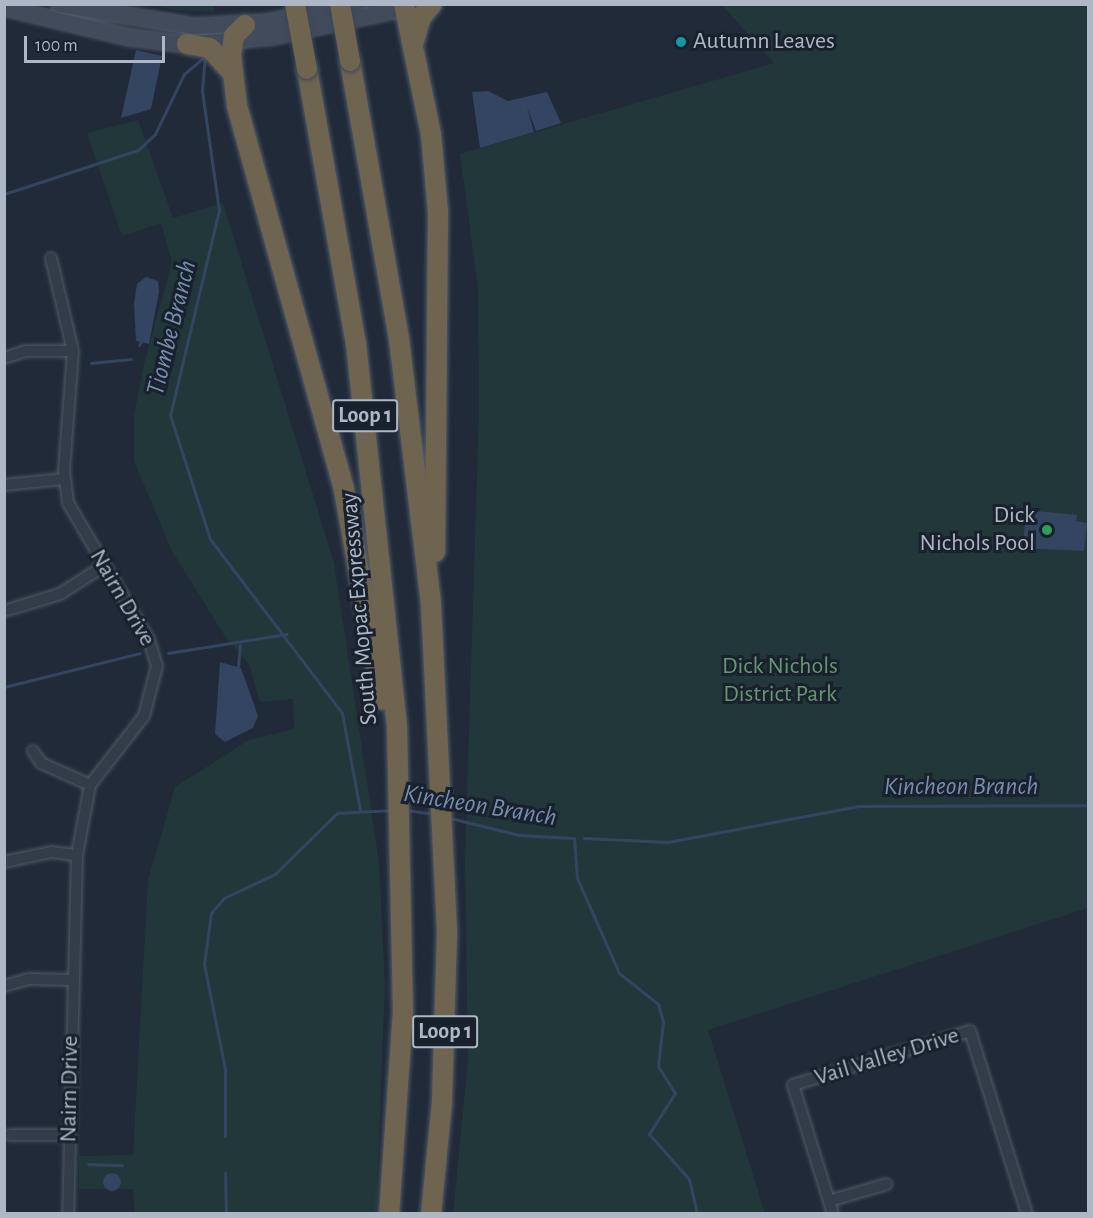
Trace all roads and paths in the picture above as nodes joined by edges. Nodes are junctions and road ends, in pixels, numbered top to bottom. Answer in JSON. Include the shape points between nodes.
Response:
{"nodes":[{"id":1,"x":59,"y":4,"type":"edge"},
{"id":2,"x":295,"y":4,"type":"edge"},
{"id":3,"x":340,"y":4,"type":"edge"},
{"id":4,"x":357,"y":4,"type":"edge"},
{"id":5,"x":432,"y":4,"type":"edge"},
{"id":6,"x":410,"y":6,"type":"edge"},
{"id":7,"x":4,"y":7,"type":"edge"},
{"id":8,"x":245,"y":25,"type":"junction"},
{"id":9,"x":233,"y":40,"type":"junction"},
{"id":10,"x":187,"y":44,"type":"junction"},
{"id":11,"x":413,"y":44,"type":"junction"},
{"id":12,"x":230,"y":70,"type":"junction"},
{"id":13,"x":51,"y":258,"type":"dead end"},
{"id":14,"x":73,"y":351,"type":"junction"},
{"id":15,"x":4,"y":358,"type":"edge"},
{"id":16,"x":64,"y":479,"type":"junction"},
{"id":17,"x":4,"y":485,"type":"edge"},
{"id":18,"x":104,"y":566,"type":"junction"},
{"id":19,"x":431,"y":605,"type":"junction"},
{"id":20,"x":4,"y":611,"type":"edge"},
{"id":21,"x":33,"y":751,"type":"dead end"},
{"id":22,"x":395,"y":763,"type":"junction"},
{"id":23,"x":90,"y":785,"type":"junction"},
{"id":24,"x":77,"y":855,"type":"junction"},
{"id":25,"x":4,"y":862,"type":"edge"},
{"id":26,"x":72,"y":980,"type":"junction"},
{"id":27,"x":4,"y":986,"type":"edge"},
{"id":28,"x":10,"y":1135,"type":"dead end"},
{"id":29,"x":69,"y":1135,"type":"junction"},
{"id":30,"x":887,"y":1184,"type":"dead end"},
{"id":31,"x":829,"y":1201,"type":"junction"},
{"id":32,"x":68,"y":1214,"type":"edge"},
{"id":33,"x":389,"y":1214,"type":"edge"},
{"id":34,"x":431,"y":1214,"type":"edge"},
{"id":35,"x":833,"y":1214,"type":"edge"},
{"id":36,"x":1027,"y":1214,"type":"edge"}],
"edges":[{"from":1,"to":8,"type":"main road","via":[[137,20]]},
{"from":2,"to":22,"type":"highway","name":"South Mopac Expressway","number":"Loop 1","bridge":true,"via":[[365,413]]},
{"from":3,"to":19,"type":"highway","number":"Loop 1","bridge":true,"via":[[397,327]]},
{"from":4,"to":8,"type":"main road"},
{"from":5,"to":11,"type":"highway","via":[[421,16]]},
{"from":6,"to":9,"type":"main road"},
{"from":6,"to":11,"type":"highway"},
{"from":7,"to":10,"type":"main road","via":[[129,37]]},
{"from":8,"to":9,"type":"highway"},
{"from":9,"to":10,"type":"main road"},
{"from":9,"to":12,"type":"highway"},
{"from":10,"to":12,"type":"highway","via":[[210,48]]},
{"from":11,"to":19,"type":"highway","via":[[431,134],[438,212],[435,581]]},
{"from":12,"to":22,"type":"highway","via":[[249,158],[344,490]]},
{"from":13,"to":14,"type":"street","name":"Nairn Drive"},
{"from":14,"to":15,"type":"street","via":[[25,351]]},
{"from":14,"to":16,"type":"street","name":"Nairn Drive"},
{"from":16,"to":17,"type":"street"},
{"from":16,"to":18,"type":"street","name":"Nairn Drive","via":[[72,513]]},
{"from":18,"to":20,"type":"street","via":[[60,594]]},
{"from":18,"to":23,"type":"street","name":"Nairn Drive","via":[[149,640],[157,666],[144,716]]},
{"from":19,"to":34,"type":"highway","number":"Loop 1","via":[[445,851],[446,1013]]},
{"from":21,"to":23,"type":"street","via":[[41,763]]},
{"from":22,"to":33,"type":"highway","name":"South Mopac Expressway","number":"Loop 1","via":[[400,786],[402,845],[403,1011]]},
{"from":23,"to":24,"type":"street","name":"Nairn Drive"},
{"from":24,"to":25,"type":"street","via":[[51,852]]},
{"from":24,"to":26,"type":"street","name":"Nairn Drive"},
{"from":26,"to":27,"type":"street","via":[[29,979]]},
{"from":26,"to":29,"type":"street","name":"Nairn Drive"},
{"from":28,"to":29,"type":"street"},
{"from":29,"to":32,"type":"street","name":"Nairn Drive"},
{"from":30,"to":31,"type":"street"},
{"from":31,"to":35,"type":"street"},
{"from":31,"to":36,"type":"street","name":"Vail Valley Drive","via":[[793,1085],[970,1032]]}]}
